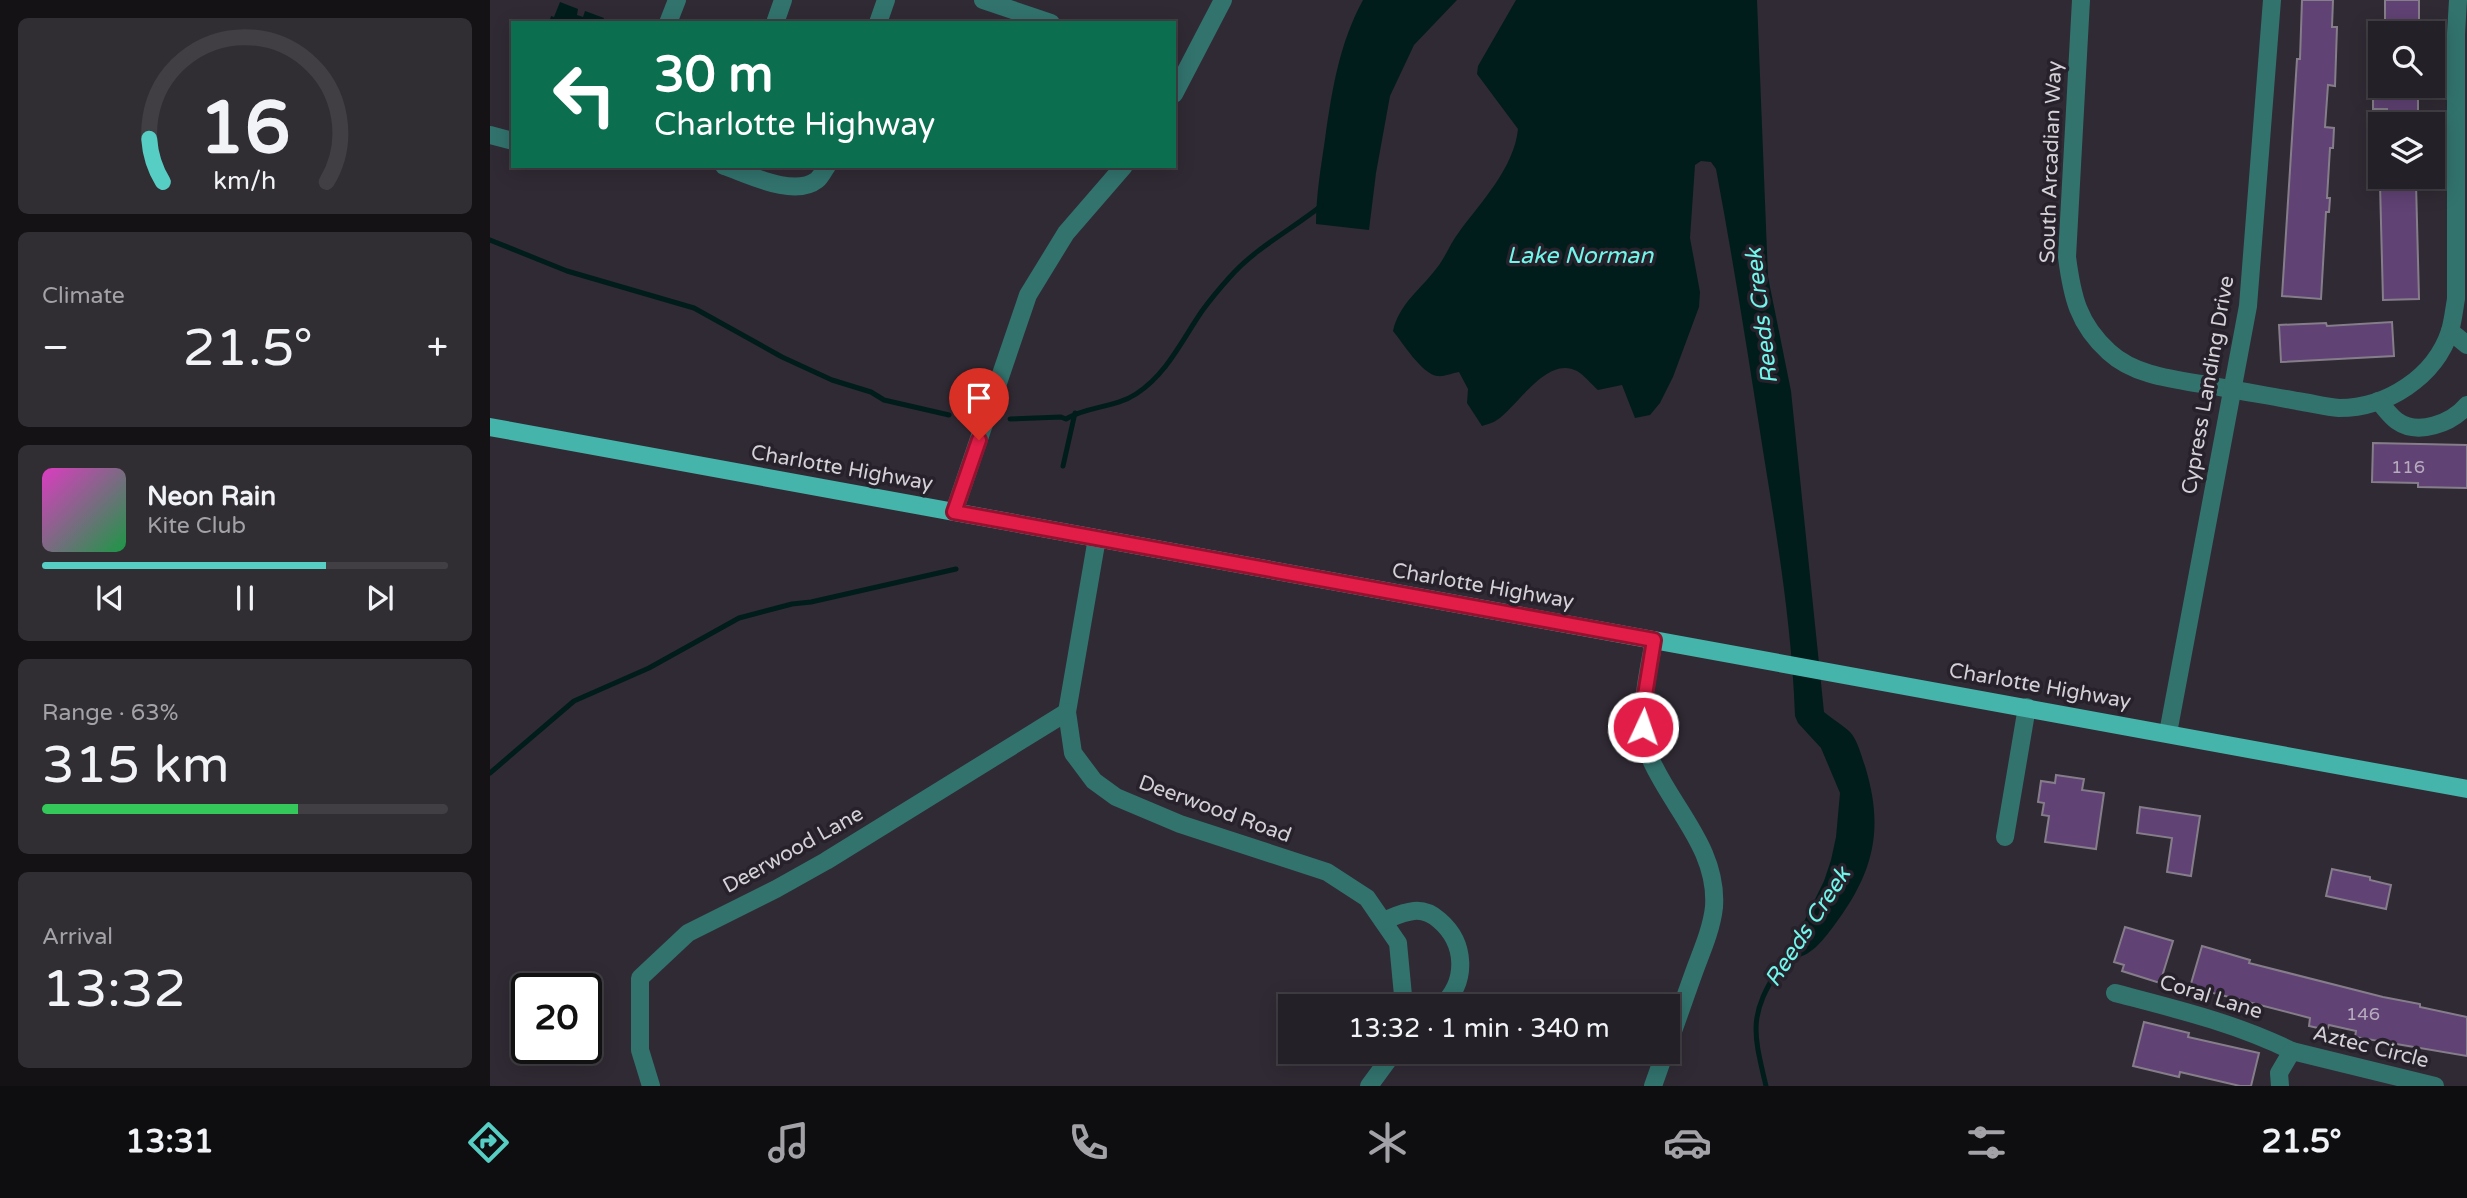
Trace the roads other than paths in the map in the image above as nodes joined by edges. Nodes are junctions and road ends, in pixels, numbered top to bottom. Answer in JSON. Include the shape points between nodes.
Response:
{"nodes":[{"id":1,"x":677,"y":0,"type":"edge"},
{"id":2,"x":783,"y":0,"type":"edge"},
{"id":3,"x":886,"y":0,"type":"edge"},
{"id":4,"x":1223,"y":0,"type":"edge"},
{"id":5,"x":2081,"y":0,"type":"edge"},
{"id":6,"x":2272,"y":0,"type":"edge"},
{"id":7,"x":2458,"y":0,"type":"edge"},
{"id":8,"x":990,"y":1,"type":"edge"},
{"id":9,"x":669,"y":21,"type":"edge"},
{"id":10,"x":776,"y":21,"type":"edge"},
{"id":11,"x":879,"y":21,"type":"edge"},
{"id":12,"x":1045,"y":21,"type":"edge"},
{"id":13,"x":1176,"y":89,"type":"edge"},
{"id":14,"x":490,"y":135,"type":"edge"},
{"id":15,"x":511,"y":140,"type":"edge"},
{"id":16,"x":730,"y":168,"type":"edge"},
{"id":17,"x":826,"y":168,"type":"edge"},
{"id":18,"x":1122,"y":168,"type":"edge"},
{"id":19,"x":2450,"y":331,"type":"junction"},
{"id":20,"x":2467,"y":345,"type":"edge"},
{"id":21,"x":2232,"y":390,"type":"junction"},
{"id":22,"x":2378,"y":401,"type":"junction"},
{"id":23,"x":2467,"y":405,"type":"edge"},
{"id":24,"x":490,"y":428,"type":"edge"},
{"id":25,"x":954,"y":512,"type":"junction"},
{"id":26,"x":1097,"y":538,"type":"junction"},
{"id":27,"x":1654,"y":640,"type":"junction"},
{"id":28,"x":2027,"y":707,"type":"junction"},
{"id":29,"x":1068,"y":712,"type":"junction"},
{"id":30,"x":2168,"y":733,"type":"junction"},
{"id":31,"x":2467,"y":789,"type":"edge"},
{"id":32,"x":2005,"y":837,"type":"dead end"},
{"id":33,"x":1383,"y":921,"type":"junction"},
{"id":34,"x":2115,"y":993,"type":"dead end"},
{"id":35,"x":1403,"y":994,"type":"edge"},
{"id":36,"x":1451,"y":994,"type":"edge"},
{"id":37,"x":1680,"y":1012,"type":"edge"},
{"id":38,"x":2292,"y":1051,"type":"junction"},
{"id":39,"x":1385,"y":1064,"type":"edge"},
{"id":40,"x":1661,"y":1064,"type":"edge"},
{"id":41,"x":651,"y":1086,"type":"edge"},
{"id":42,"x":1369,"y":1086,"type":"edge"},
{"id":43,"x":1653,"y":1086,"type":"edge"},
{"id":44,"x":2280,"y":1086,"type":"edge"},
{"id":45,"x":2435,"y":1086,"type":"edge"}],
"edges":[{"from":1,"to":9,"type":"street"},
{"from":2,"to":10,"type":"street"},
{"from":3,"to":11,"type":"street"},
{"from":4,"to":13,"type":"street"},
{"from":5,"to":21,"type":"street","name":"South Arcadian Way","via":[[2067,257],[2077,310],[2110,353],[2138,371]]},
{"from":6,"to":21,"type":"street","name":"Cypress Landing Drive","via":[[2248,306]]},
{"from":7,"to":19,"type":"street","name":"South Arcadian Way","via":[[2456,299]]},
{"from":8,"to":12,"type":"street"},
{"from":14,"to":15,"type":"street"},
{"from":16,"to":17,"type":"street","via":[[777,185],[801,187],[817,180]]},
{"from":18,"to":25,"type":"street","via":[[1066,233],[1028,295]]},
{"from":19,"to":20,"type":"street"},
{"from":19,"to":22,"type":"street","name":"South Arcadian Way","via":[[2438,356],[2416,380]]},
{"from":21,"to":22,"type":"street","name":"South Arcadian Way","via":[[2338,408]]},
{"from":21,"to":30,"type":"street","name":"Cypress Landing Drive"},
{"from":22,"to":23,"type":"street","via":[[2396,421],[2414,428],[2448,421]]},
{"from":24,"to":25,"type":"main road","name":"Charlotte Highway"},
{"from":25,"to":26,"type":"main road","name":"Charlotte Highway"},
{"from":26,"to":27,"type":"main road","name":"Charlotte Highway"},
{"from":26,"to":29,"type":"street","name":"Deerwood Road"},
{"from":27,"to":28,"type":"main road","name":"Charlotte Highway"},
{"from":27,"to":37,"type":"street","via":[[1643,727],[1652,760],[1699,839],[1710,872],[1714,907]]},
{"from":28,"to":30,"type":"main road","name":"Charlotte Highway"},
{"from":28,"to":32,"type":"street"},
{"from":29,"to":33,"type":"street","name":"Deerwood Road","via":[[1073,753],[1094,781],[1116,797],[1180,824],[1327,872],[1367,898]]},
{"from":29,"to":41,"type":"street","name":"Deerwood Lane","via":[[826,861],[688,933],[640,978],[640,1050]]},
{"from":30,"to":31,"type":"main road","name":"Charlotte Highway"},
{"from":33,"to":35,"type":"street","name":"Deerwood Road","via":[[1398,943]]},
{"from":33,"to":36,"type":"street","via":[[1422,911],[1434,916],[1455,938],[1461,964]]},
{"from":34,"to":38,"type":"street","name":"Coral Lane","via":[[2206,1016]]},
{"from":38,"to":44,"type":"street","name":"Aztec Circle","via":[[2279,1073]]},
{"from":38,"to":45,"type":"street","name":"Aztec Circle"},
{"from":39,"to":42,"type":"street"},
{"from":40,"to":43,"type":"street"}]}
